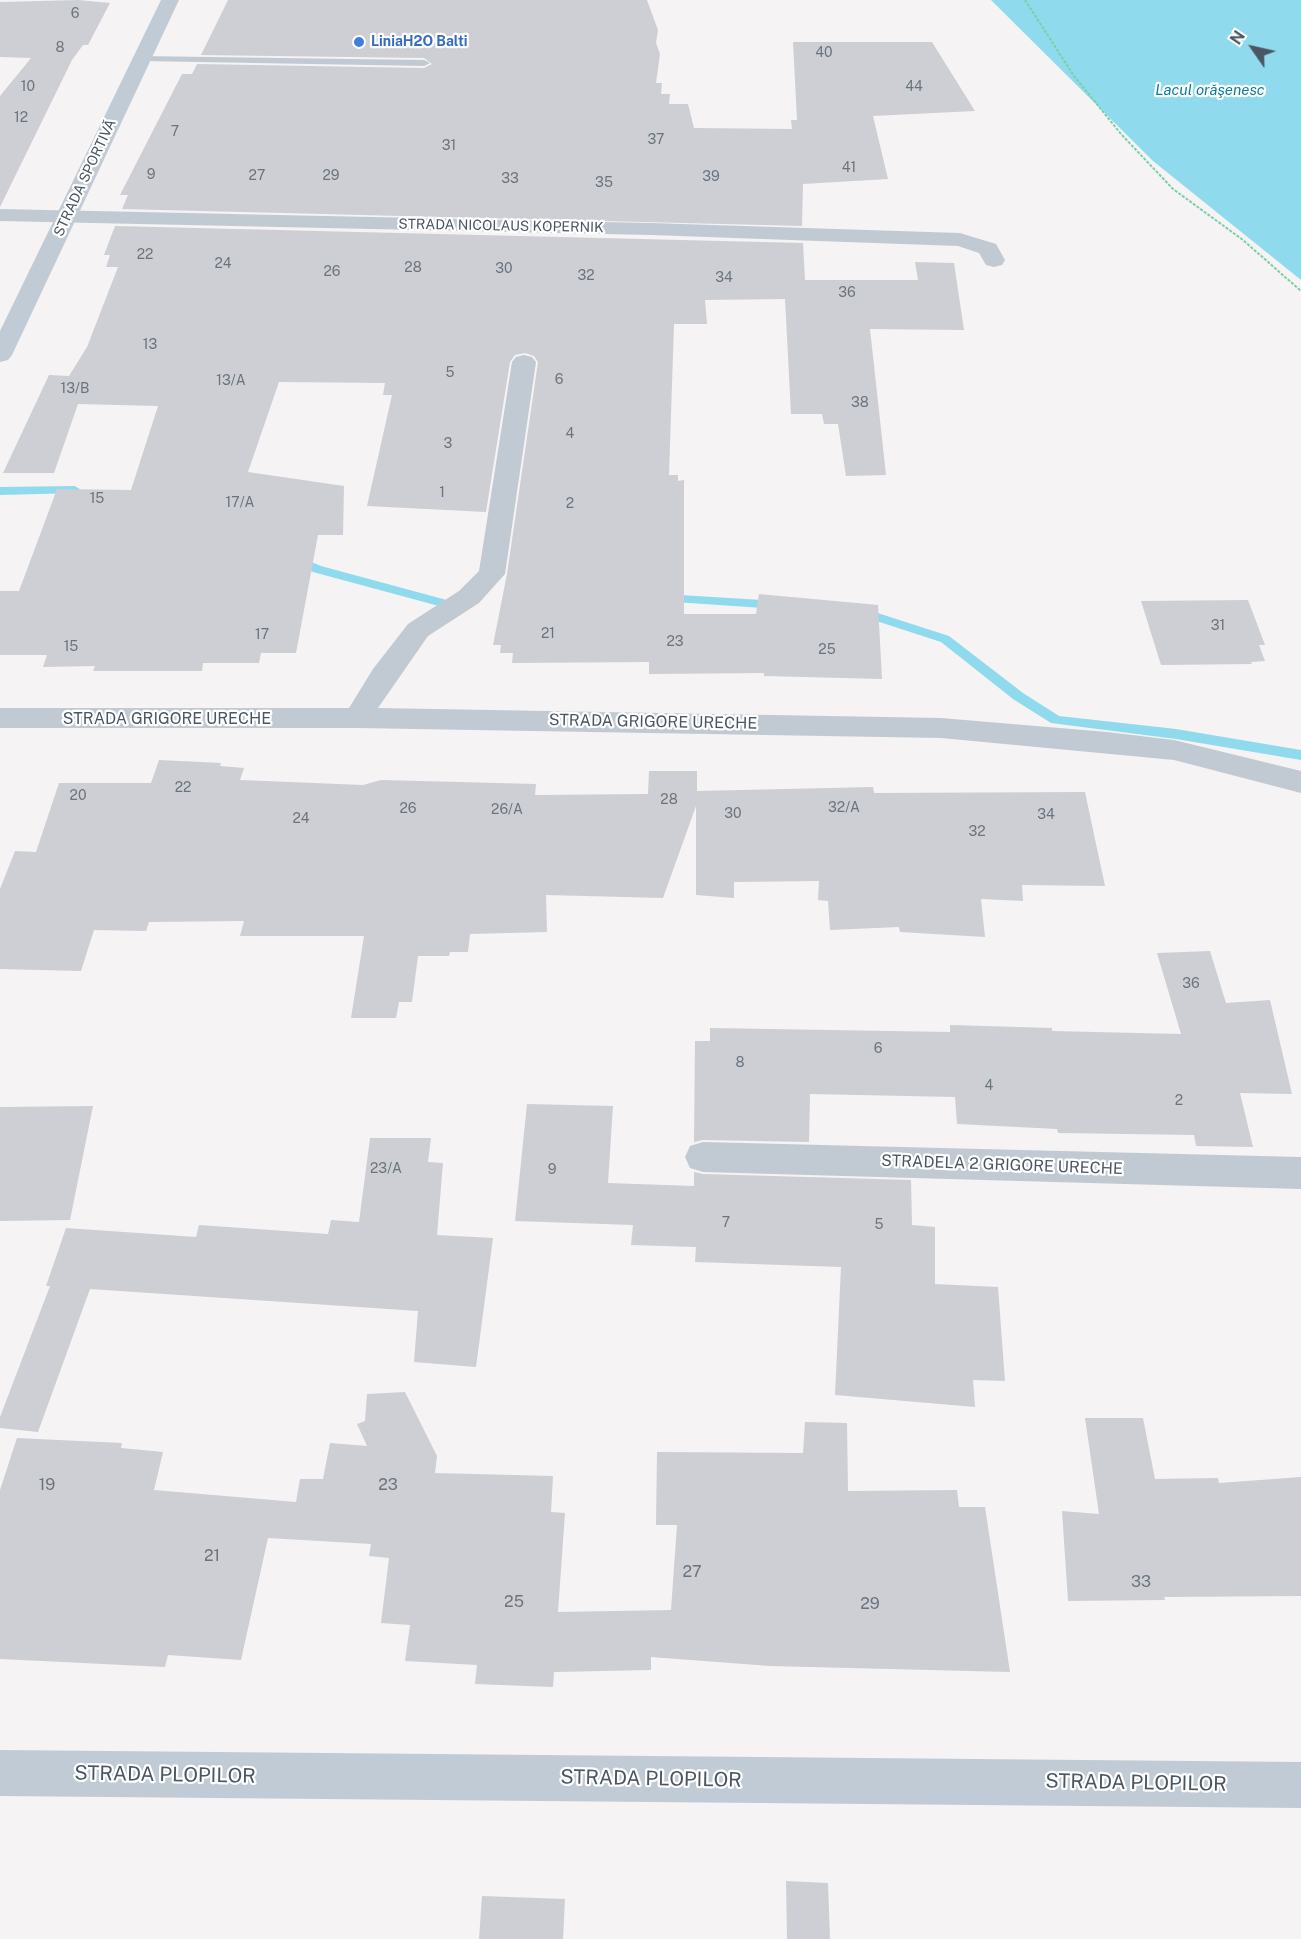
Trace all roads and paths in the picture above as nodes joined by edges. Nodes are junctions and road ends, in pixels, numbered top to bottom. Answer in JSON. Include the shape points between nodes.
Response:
{"nodes":[{"id":1,"x":170,"y":0,"type":"edge"},
{"id":2,"x":1025,"y":0,"type":"edge"},
{"id":3,"x":142,"y":58,"type":"junction"},
{"id":4,"x":424,"y":63,"type":"dead end"},
{"id":5,"x":0,"y":215,"type":"edge"},
{"id":6,"x":67,"y":215,"type":"junction"},
{"id":7,"x":994,"y":260,"type":"dead end"},
{"id":8,"x":1301,"y":291,"type":"edge"},
{"id":9,"x":0,"y":356,"type":"edge"},
{"id":10,"x":524,"y":362,"type":"dead end"},
{"id":11,"x":0,"y":718,"type":"edge"},
{"id":12,"x":357,"y":718,"type":"junction"},
{"id":13,"x":1301,"y":782,"type":"edge"},
{"id":14,"x":703,"y":1157,"type":"dead end"},
{"id":15,"x":1301,"y":1173,"type":"edge"},
{"id":16,"x":0,"y":1773,"type":"edge"},
{"id":17,"x":1301,"y":1785,"type":"edge"}],
"edges":[{"from":1,"to":3,"type":"street","name":"STRADA SPORTIVĂ"},
{"from":2,"to":8,"type":"path","via":[[1074,76],[1128,142],[1173,189],[1243,240]]},
{"from":3,"to":4,"type":"lane"},
{"from":3,"to":6,"type":"street","name":"STRADA SPORTIVĂ"},
{"from":5,"to":6,"type":"street","name":"STRADA NICOLAUS KOPERNIK"},
{"from":6,"to":7,"type":"street","name":"STRADA NICOLAUS KOPERNIK","via":[[960,240],[988,249]]},
{"from":6,"to":9,"type":"street","name":"STRADA SPORTIVĂ"},
{"from":10,"to":12,"type":"street","via":[[492,574],[469,597],[418,630]]},
{"from":11,"to":12,"type":"street","name":"STRADA GRIGORE URECHE"},
{"from":12,"to":13,"type":"street","name":"STRADA GRIGORE URECHE","via":[[941,728],[1174,750]]},
{"from":14,"to":15,"type":"street","name":"STRADELA 2 GRIGORE URECHE"},
{"from":16,"to":17,"type":"street","name":"STRADA PLOPILOR"}]}
